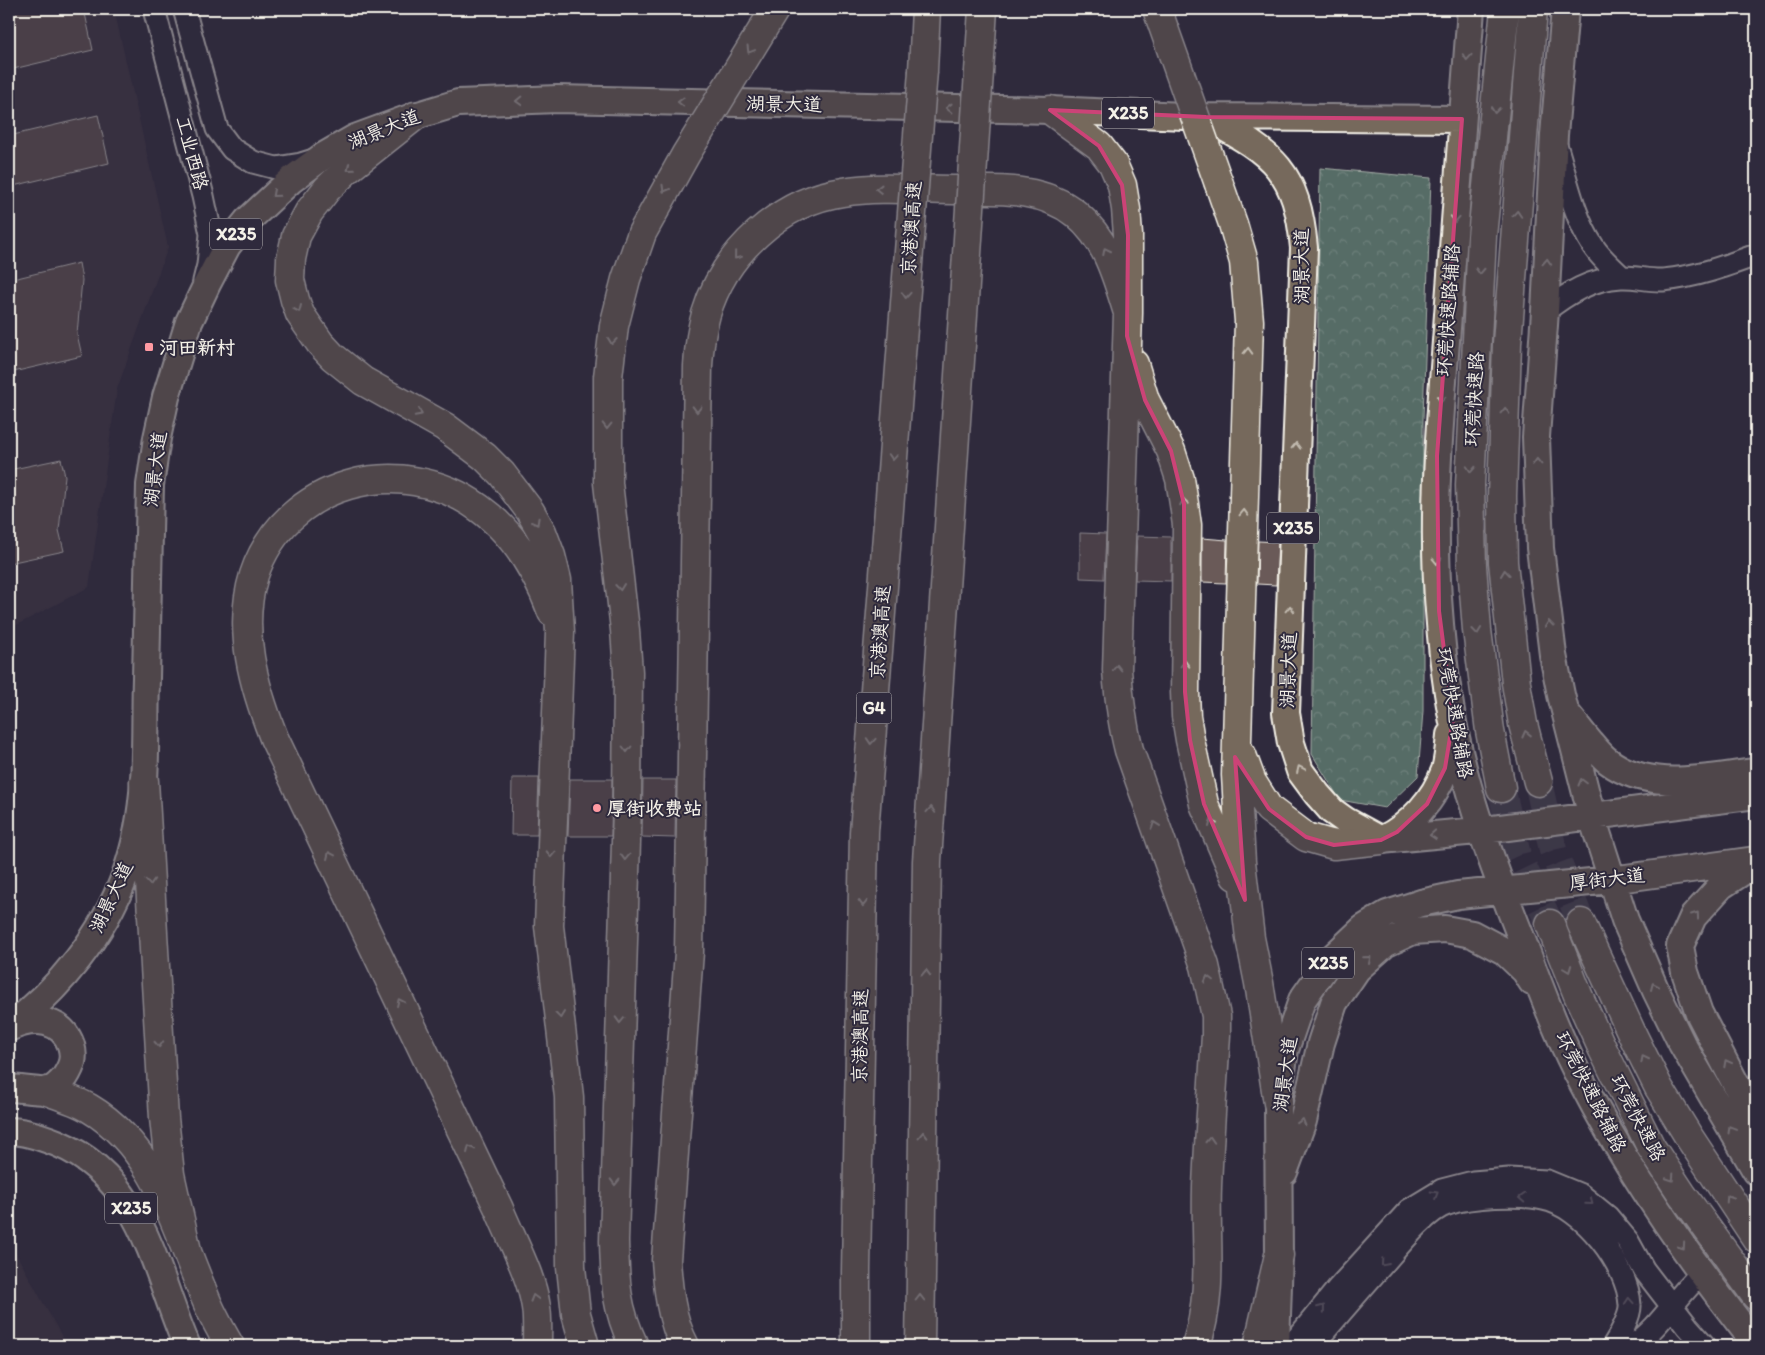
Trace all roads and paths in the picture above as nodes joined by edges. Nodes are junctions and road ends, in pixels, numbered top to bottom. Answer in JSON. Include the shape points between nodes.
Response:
{"nodes":[{"id":1,"x":154,"y":9,"type":"edge"},
{"id":2,"x":184,"y":9,"type":"edge"},
{"id":3,"x":775,"y":9,"type":"edge"},
{"id":4,"x":926,"y":9,"type":"edge"},
{"id":5,"x":984,"y":9,"type":"edge"},
{"id":6,"x":1158,"y":9,"type":"edge"},
{"id":7,"x":1471,"y":9,"type":"edge"},
{"id":8,"x":1505,"y":9,"type":"edge"},
{"id":9,"x":1533,"y":9,"type":"edge"},
{"id":10,"x":1565,"y":9,"type":"edge"},
{"id":11,"x":1050,"y":110,"type":"junction"},
{"id":12,"x":415,"y":116,"type":"junction"},
{"id":13,"x":1206,"y":117,"type":"junction"},
{"id":14,"x":1462,"y":119,"type":"junction"},
{"id":15,"x":1554,"y":135,"type":"junction"},
{"id":16,"x":322,"y":157,"type":"junction"},
{"id":17,"x":1756,"y":255,"type":"edge"},
{"id":18,"x":1622,"y":277,"type":"junction"},
{"id":19,"x":200,"y":298,"type":"junction"},
{"id":20,"x":1545,"y":311,"type":"junction"},
{"id":21,"x":1128,"y":324,"type":"junction"},
{"id":22,"x":560,"y":632,"type":"junction"},
{"id":23,"x":1565,"y":711,"type":"junction"},
{"id":24,"x":1452,"y":719,"type":"junction"},
{"id":25,"x":1237,"y":741,"type":"junction"},
{"id":26,"x":1756,"y":772,"type":"edge"},
{"id":27,"x":144,"y":780,"type":"junction"},
{"id":28,"x":1538,"y":782,"type":"tunnel mouth"},
{"id":29,"x":1501,"y":788,"type":"tunnel mouth"},
{"id":30,"x":1756,"y":795,"type":"edge"},
{"id":31,"x":1592,"y":817,"type":"junction"},
{"id":32,"x":1482,"y":831,"type":"junction"},
{"id":33,"x":1381,"y":840,"type":"junction"},
{"id":34,"x":1756,"y":861,"type":"edge"},
{"id":35,"x":1611,"y":880,"type":"junction"},
{"id":36,"x":1503,"y":890,"type":"junction"},
{"id":37,"x":1458,"y":895,"type":"joint"},
{"id":38,"x":1245,"y":900,"type":"junction"},
{"id":39,"x":1581,"y":923,"type":"tunnel mouth"},
{"id":40,"x":1550,"y":924,"type":"tunnel mouth"},
{"id":41,"x":1547,"y":1006,"type":"junction"},
{"id":42,"x":9,"y":1027,"type":"edge"},
{"id":43,"x":9,"y":1088,"type":"edge"},
{"id":44,"x":47,"y":1091,"type":"junction"},
{"id":45,"x":1278,"y":1103,"type":"junction"},
{"id":46,"x":1756,"y":1123,"type":"edge"},
{"id":47,"x":9,"y":1131,"type":"edge"},
{"id":48,"x":1756,"y":1171,"type":"edge"},
{"id":49,"x":1279,"y":1184,"type":"junction"},
{"id":50,"x":1756,"y":1238,"type":"edge"},
{"id":51,"x":187,"y":1251,"type":"junction"},
{"id":52,"x":1278,"y":1255,"type":"junction"},
{"id":53,"x":1702,"y":1274,"type":"junction"},
{"id":54,"x":1756,"y":1296,"type":"edge"},
{"id":55,"x":1672,"y":1307,"type":"junction"},
{"id":56,"x":1257,"y":1338,"type":"edge"},
{"id":57,"x":1756,"y":1344,"type":"edge"},
{"id":58,"x":187,"y":1346,"type":"edge"},
{"id":59,"x":230,"y":1346,"type":"edge"},
{"id":60,"x":537,"y":1346,"type":"edge"},
{"id":61,"x":585,"y":1346,"type":"edge"},
{"id":62,"x":634,"y":1346,"type":"edge"},
{"id":63,"x":685,"y":1346,"type":"edge"},
{"id":64,"x":856,"y":1346,"type":"edge"},
{"id":65,"x":920,"y":1346,"type":"edge"},
{"id":66,"x":1196,"y":1346,"type":"edge"},
{"id":67,"x":1276,"y":1346,"type":"edge"},
{"id":68,"x":1291,"y":1346,"type":"edge"},
{"id":69,"x":1312,"y":1346,"type":"edge"},
{"id":70,"x":1613,"y":1346,"type":"edge"},
{"id":71,"x":1632,"y":1346,"type":"edge"},
{"id":72,"x":1705,"y":1346,"type":"edge"}],
"edges":[{"from":1,"to":19,"type":"street","name":"工业西路","via":[[210,234],[208,265]]},
{"from":2,"to":16,"type":"street","name":"工业西路","via":[[217,129],[232,149],[253,162],[276,168]]},
{"from":3,"to":62,"type":"highway","one_way":true,"bridge":true,"via":[[642,233],[614,326],[608,377],[608,483],[628,672],[615,1286],[620,1312]]},
{"from":4,"to":64,"type":"highway","name":"京港澳高速","number":"G4","one_way":true,"bridge":true,"via":[[864,832]]},
{"from":65,"to":5,"type":"highway","one_way":true,"bridge":true,"via":[[927,861]]},
{"from":25,"to":6,"type":"highway","one_way":true,"bridge":true,"via":[[1249,320],[1244,262],[1234,224]]},
{"from":7,"to":14,"type":"main road","name":"环莞快速路辅路","one_way":true},
{"from":8,"to":29,"type":"highway","name":"环莞快速路","one_way":true,"via":[[1482,236],[1470,484],[1477,630]]},
{"from":28,"to":9,"type":"highway","name":"环莞快速路","one_way":true,"via":[[1516,683],[1504,562],[1502,496],[1508,343]]},
{"from":10,"to":15,"type":"main road"},
{"from":11,"to":12,"type":"main road","name":"湖景大道","number":"X235","one_way":true,"via":[[557,100],[458,103]]},
{"from":11,"to":13,"type":"main road","name":"湖景大道","number":"X235"},
{"from":11,"to":21,"type":"highway","via":[[1099,146],[1113,164],[1122,185],[1128,235]]},
{"from":12,"to":16,"type":"main road","name":"湖景大道","number":"X235","via":[[355,138]]},
{"from":12,"to":22,"type":"highway","one_way":true,"via":[[326,189],[309,212],[296,236],[291,259],[290,280],[294,300],[320,343],[348,370],[468,443],[518,493],[542,532],[551,556],[557,580]]},
{"from":13,"to":14,"type":"main road"},
{"from":33,"to":13,"type":"main road","name":"湖景大道","number":"X235","one_way":true,"via":[[1332,811],[1317,794],[1300,771],[1286,713],[1304,248],[1301,222],[1289,184],[1274,160],[1260,148]]},
{"from":14,"to":24,"type":"main road","name":"环莞快速路辅路","one_way":true,"via":[[1437,456],[1439,611]]},
{"from":15,"to":18,"type":"street","via":[[1582,227],[1604,261]]},
{"from":20,"to":15,"type":"main road","one_way":true},
{"from":16,"to":19,"type":"main road","name":"湖景大道","number":"X235","one_way":true,"via":[[291,180],[247,221],[227,246]]},
{"from":17,"to":18,"type":"street","via":[[1713,271],[1662,280]]},
{"from":18,"to":20,"type":"street","via":[[1581,287]]},
{"from":19,"to":27,"type":"main road","name":"湖景大道","number":"X235","via":[[189,322],[166,397],[150,484]]},
{"from":23,"to":20,"type":"main road","one_way":true,"via":[[1553,656],[1540,548],[1536,437]]},
{"from":38,"to":21,"type":"highway","one_way":true,"via":[[1204,804],[1186,716],[1187,525],[1180,479],[1171,451],[1145,400],[1135,371]]},
{"from":21,"to":63,"type":"highway","one_way":true,"via":[[1116,272],[1091,228],[1075,213],[1053,200],[1001,190],[868,189],[815,199],[790,210],[747,243],[716,287],[704,321],[698,366],[689,952],[666,1253],[672,1303]]},
{"from":66,"to":21,"type":"highway","one_way":true,"via":[[1207,1297],[1207,1189],[1216,1016],[1202,957],[1122,724],[1117,670]]},
{"from":60,"to":22,"type":"highway","one_way":true,"via":[[536,1306],[516,1248],[274,738],[256,689],[250,661],[249,604],[254,575],[269,545],[308,502],[335,488],[362,481],[410,480],[458,494],[500,526],[532,570]]},
{"from":22,"to":61,"type":"highway","one_way":true,"via":[[549,926],[569,1097],[571,1267],[576,1314]]},
{"from":23,"to":26,"type":"main road","via":[[1606,760],[1641,777],[1687,780]]},
{"from":31,"to":23,"type":"main road","one_way":true},
{"from":24,"to":32,"type":"main road","name":"环莞快速路辅路"},
{"from":24,"to":33,"type":"main road","via":[[1445,768],[1437,788],[1411,820]]},
{"from":25,"to":33,"type":"highway","via":[[1252,782],[1270,809],[1306,837],[1334,845]]},
{"from":25,"to":38,"type":"highway","via":[[1240,862]]},
{"from":27,"to":42,"type":"main road","name":"湖景大道","number":"X235","via":[[136,835],[125,876],[106,916],[82,954],[54,986]]},
{"from":27,"to":51,"type":"highway","one_way":true,"via":[[164,1118],[170,1174]]},
{"from":30,"to":31,"type":"main road"},
{"from":31,"to":32,"type":"main road"},
{"from":31,"to":35,"type":"main road"},
{"from":32,"to":33,"type":"main road","one_way":true},
{"from":32,"to":36,"type":"main road","name":"环莞快速路辅路"},
{"from":34,"to":35,"type":"main road","name":"厚街大道","number":"X235"},
{"from":46,"to":34,"type":"main road","one_way":true,"via":[[1700,1013],[1684,972],[1680,946],[1693,917],[1721,886]]},
{"from":35,"to":36,"type":"main road","name":"厚街大道","number":"X235"},
{"from":48,"to":35,"type":"main road","one_way":true,"via":[[1682,1044],[1625,920]]},
{"from":36,"to":37,"type":"main road","name":"厚街大道","number":"X235"},
{"from":36,"to":41,"type":"main road","name":"环莞快速路辅路"},
{"from":37,"to":45,"type":"main road","name":"湖景大道","number":"X235","via":[[1387,914],[1364,928],[1330,960],[1302,1000],[1293,1024],[1285,1050]]},
{"from":38,"to":45,"type":"highway"},
{"from":50,"to":39,"type":"highway","name":"环莞快速路","one_way":true,"via":[[1659,1088]]},
{"from":40,"to":54,"type":"highway","name":"环莞快速路","one_way":true,"via":[[1578,995],[1651,1147]]},
{"from":49,"to":41,"type":"main road","one_way":true,"via":[[1303,1121],[1334,1003],[1357,968],[1385,944],[1413,931],[1445,929],[1472,934],[1504,951],[1525,970]]},
{"from":41,"to":53,"type":"main road","name":"环莞快速路辅路","one_way":true,"via":[[1582,1082],[1618,1147],[1650,1200]]},
{"from":42,"to":44,"type":"main road","via":[[37,1020],[60,1028],[69,1039],[74,1054],[71,1068],[61,1083]]},
{"from":43,"to":44,"type":"main road"},
{"from":44,"to":51,"type":"highway","via":[[88,1108],[133,1148],[148,1166]]},
{"from":45,"to":49,"type":"main road","name":"湖景大道","number":"X235"},
{"from":47,"to":58,"type":"main road","number":"X235","via":[[44,1138],[68,1148],[110,1179],[126,1200],[149,1243]]},
{"from":49,"to":52,"type":"main road","name":"湖景大道","number":"X235"},
{"from":51,"to":59,"type":"highway","via":[[203,1293]]},
{"from":52,"to":56,"type":"highway"},
{"from":52,"to":67,"type":"main road","name":"湖景大道","number":"X235"},
{"from":53,"to":55,"type":"street"},
{"from":53,"to":57,"type":"main road","name":"环莞快速路辅路"},
{"from":68,"to":55,"type":"street","one_way":true,"via":[[1409,1210],[1442,1190],[1473,1182],[1509,1179],[1547,1181],[1581,1195],[1608,1217],[1628,1241],[1644,1270]]},
{"from":55,"to":71,"type":"street","via":[[1645,1338]]},
{"from":55,"to":72,"type":"street"},
{"from":70,"to":69,"type":"street","one_way":true,"via":[[1631,1306],[1627,1285],[1611,1254],[1593,1230],[1574,1213],[1544,1199],[1509,1197],[1476,1198],[1446,1204],[1420,1222]]}]}
